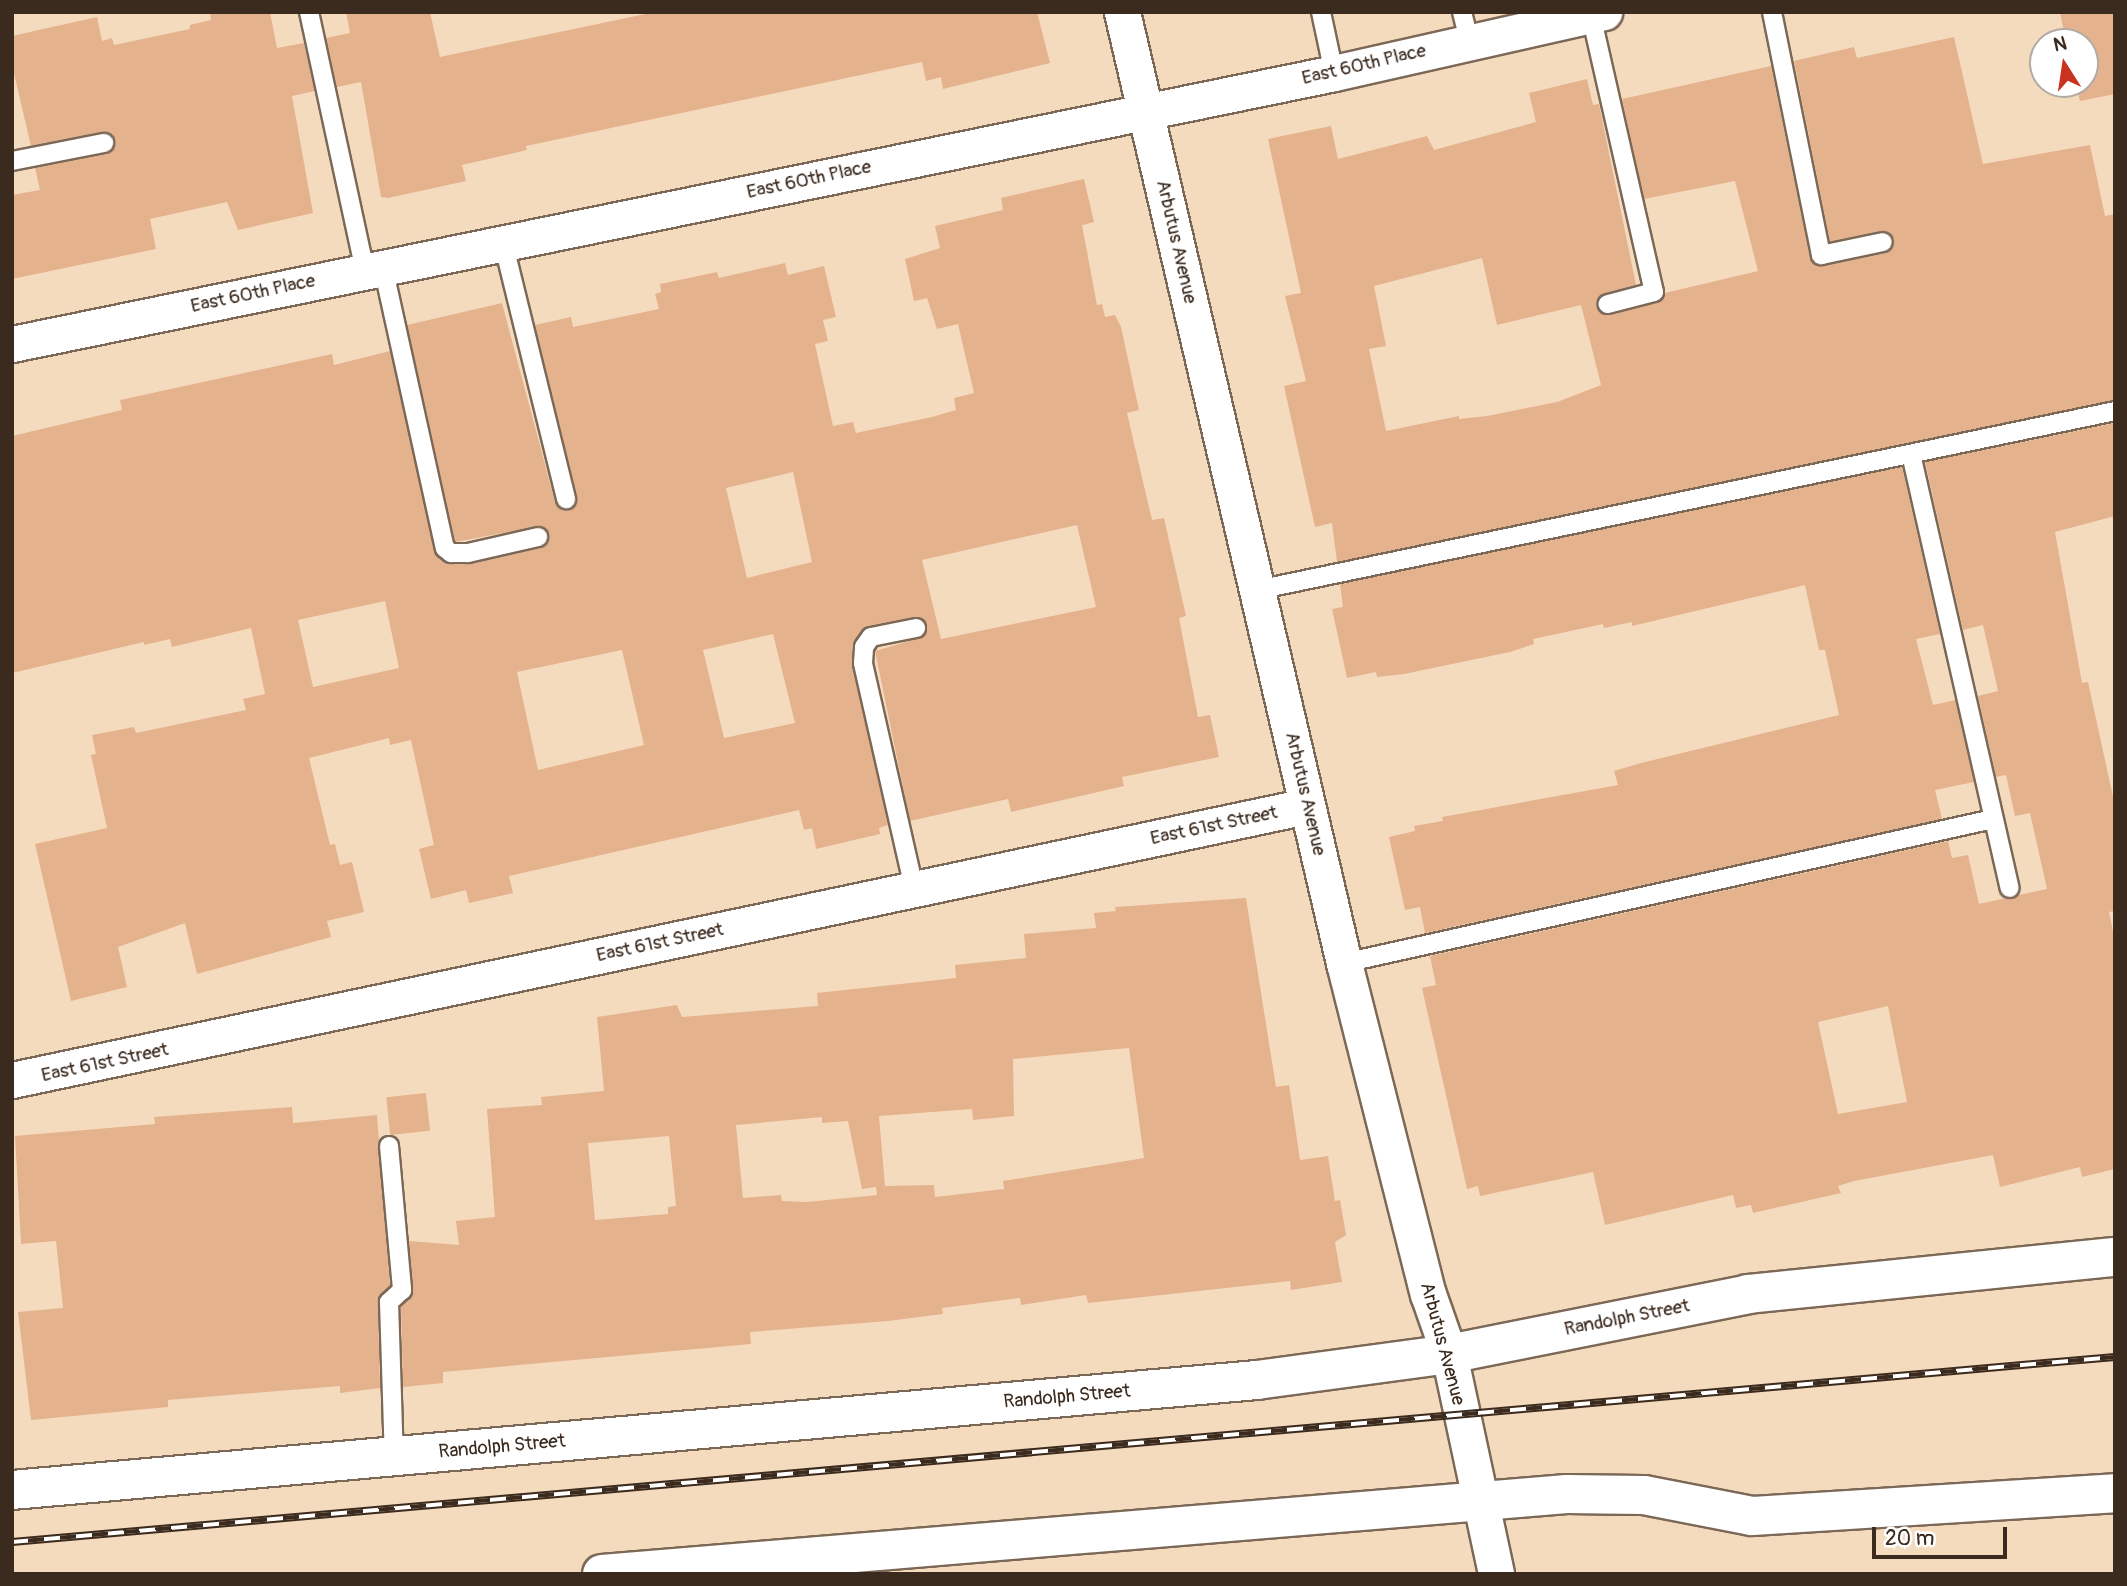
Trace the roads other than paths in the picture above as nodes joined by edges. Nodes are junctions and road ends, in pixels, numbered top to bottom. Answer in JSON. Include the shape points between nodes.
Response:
{"nodes":[{"id":1,"x":309,"y":12,"type":"edge"},
{"id":2,"x":1122,"y":12,"type":"edge"},
{"id":3,"x":1321,"y":12,"type":"edge"},
{"id":4,"x":1772,"y":12,"type":"edge"},
{"id":5,"x":1598,"y":14,"type":"edge"},
{"id":6,"x":1465,"y":27,"type":"edge"},
{"id":7,"x":1334,"y":73,"type":"junction"},
{"id":8,"x":1145,"y":111,"type":"junction"},
{"id":9,"x":104,"y":143,"type":"dead end"},
{"id":10,"x":12,"y":161,"type":"edge"},
{"id":11,"x":503,"y":242,"type":"junction"},
{"id":12,"x":1883,"y":242,"type":"dead end"},
{"id":13,"x":374,"y":269,"type":"junction"},
{"id":14,"x":1608,"y":304,"type":"dead end"},
{"id":15,"x":12,"y":344,"type":"edge"},
{"id":16,"x":2115,"y":411,"type":"edge"},
{"id":17,"x":1912,"y":454,"type":"junction"},
{"id":18,"x":566,"y":499,"type":"dead end"},
{"id":19,"x":538,"y":537,"type":"dead end"},
{"id":20,"x":1257,"y":590,"type":"junction"},
{"id":21,"x":916,"y":628,"type":"dead end"},
{"id":22,"x":1307,"y":806,"type":"junction"},
{"id":23,"x":1993,"y":819,"type":"junction"},
{"id":24,"x":914,"y":888,"type":"junction"},
{"id":25,"x":2010,"y":888,"type":"dead end"},
{"id":26,"x":1344,"y":963,"type":"junction"},
{"id":27,"x":12,"y":1080,"type":"edge"},
{"id":28,"x":389,"y":1146,"type":"dead end"},
{"id":29,"x":2115,"y":1257,"type":"edge"},
{"id":30,"x":1449,"y":1354,"type":"junction"},
{"id":31,"x":394,"y":1457,"type":"junction"},
{"id":32,"x":12,"y":1490,"type":"edge"},
{"id":33,"x":2115,"y":1493,"type":"edge"},
{"id":34,"x":1478,"y":1500,"type":"junction"},
{"id":35,"x":602,"y":1574,"type":"edge"},
{"id":36,"x":1496,"y":1574,"type":"edge"}],
"edges":[{"from":1,"to":13,"type":"lane"},
{"from":2,"to":8,"type":"street","name":"Arbutus Avenue"},
{"from":3,"to":7,"type":"lane"},
{"from":4,"to":12,"type":"lane","via":[[1821,255]]},
{"from":5,"to":6,"type":"street","name":"East 60th Place"},
{"from":5,"to":14,"type":"lane","via":[[1654,292]]},
{"from":6,"to":7,"type":"street","name":"East 60th Place"},
{"from":7,"to":8,"type":"street","name":"East 60th Place"},
{"from":8,"to":11,"type":"street","name":"East 60th Place"},
{"from":8,"to":20,"type":"street","name":"Arbutus Avenue"},
{"from":9,"to":10,"type":"lane"},
{"from":11,"to":13,"type":"street","name":"East 60th Place"},
{"from":11,"to":18,"type":"lane"},
{"from":13,"to":15,"type":"street","name":"East 60th Place"},
{"from":13,"to":19,"type":"lane","via":[[445,548],[451,554],[468,553]]},
{"from":16,"to":17,"type":"lane"},
{"from":17,"to":20,"type":"lane"},
{"from":17,"to":23,"type":"lane"},
{"from":20,"to":22,"type":"street","name":"Arbutus Avenue"},
{"from":21,"to":24,"type":"lane","via":[[871,637],[864,647],[863,663]]},
{"from":22,"to":24,"type":"street","name":"East 61st Street"},
{"from":22,"to":26,"type":"street","name":"Arbutus Avenue"},
{"from":23,"to":25,"type":"lane"},
{"from":23,"to":26,"type":"lane"},
{"from":24,"to":27,"type":"street","name":"East 61st Street"},
{"from":26,"to":30,"type":"street","name":"Arbutus Avenue","via":[[1428,1294]]},
{"from":28,"to":31,"type":"lane","via":[[402,1290],[390,1303]]},
{"from":29,"to":30,"type":"street","name":"Randolph Street","via":[[1748,1294]]},
{"from":30,"to":31,"type":"street","name":"Randolph Street","via":[[1257,1380]]},
{"from":30,"to":34,"type":"street","name":"Arbutus Avenue"},
{"from":31,"to":32,"type":"street","name":"Randolph Street"},
{"from":33,"to":34,"type":"street","via":[[1752,1516],[1644,1495]]},
{"from":34,"to":35,"type":"street"},
{"from":34,"to":36,"type":"street","name":"Arbutus Avenue"}]}
